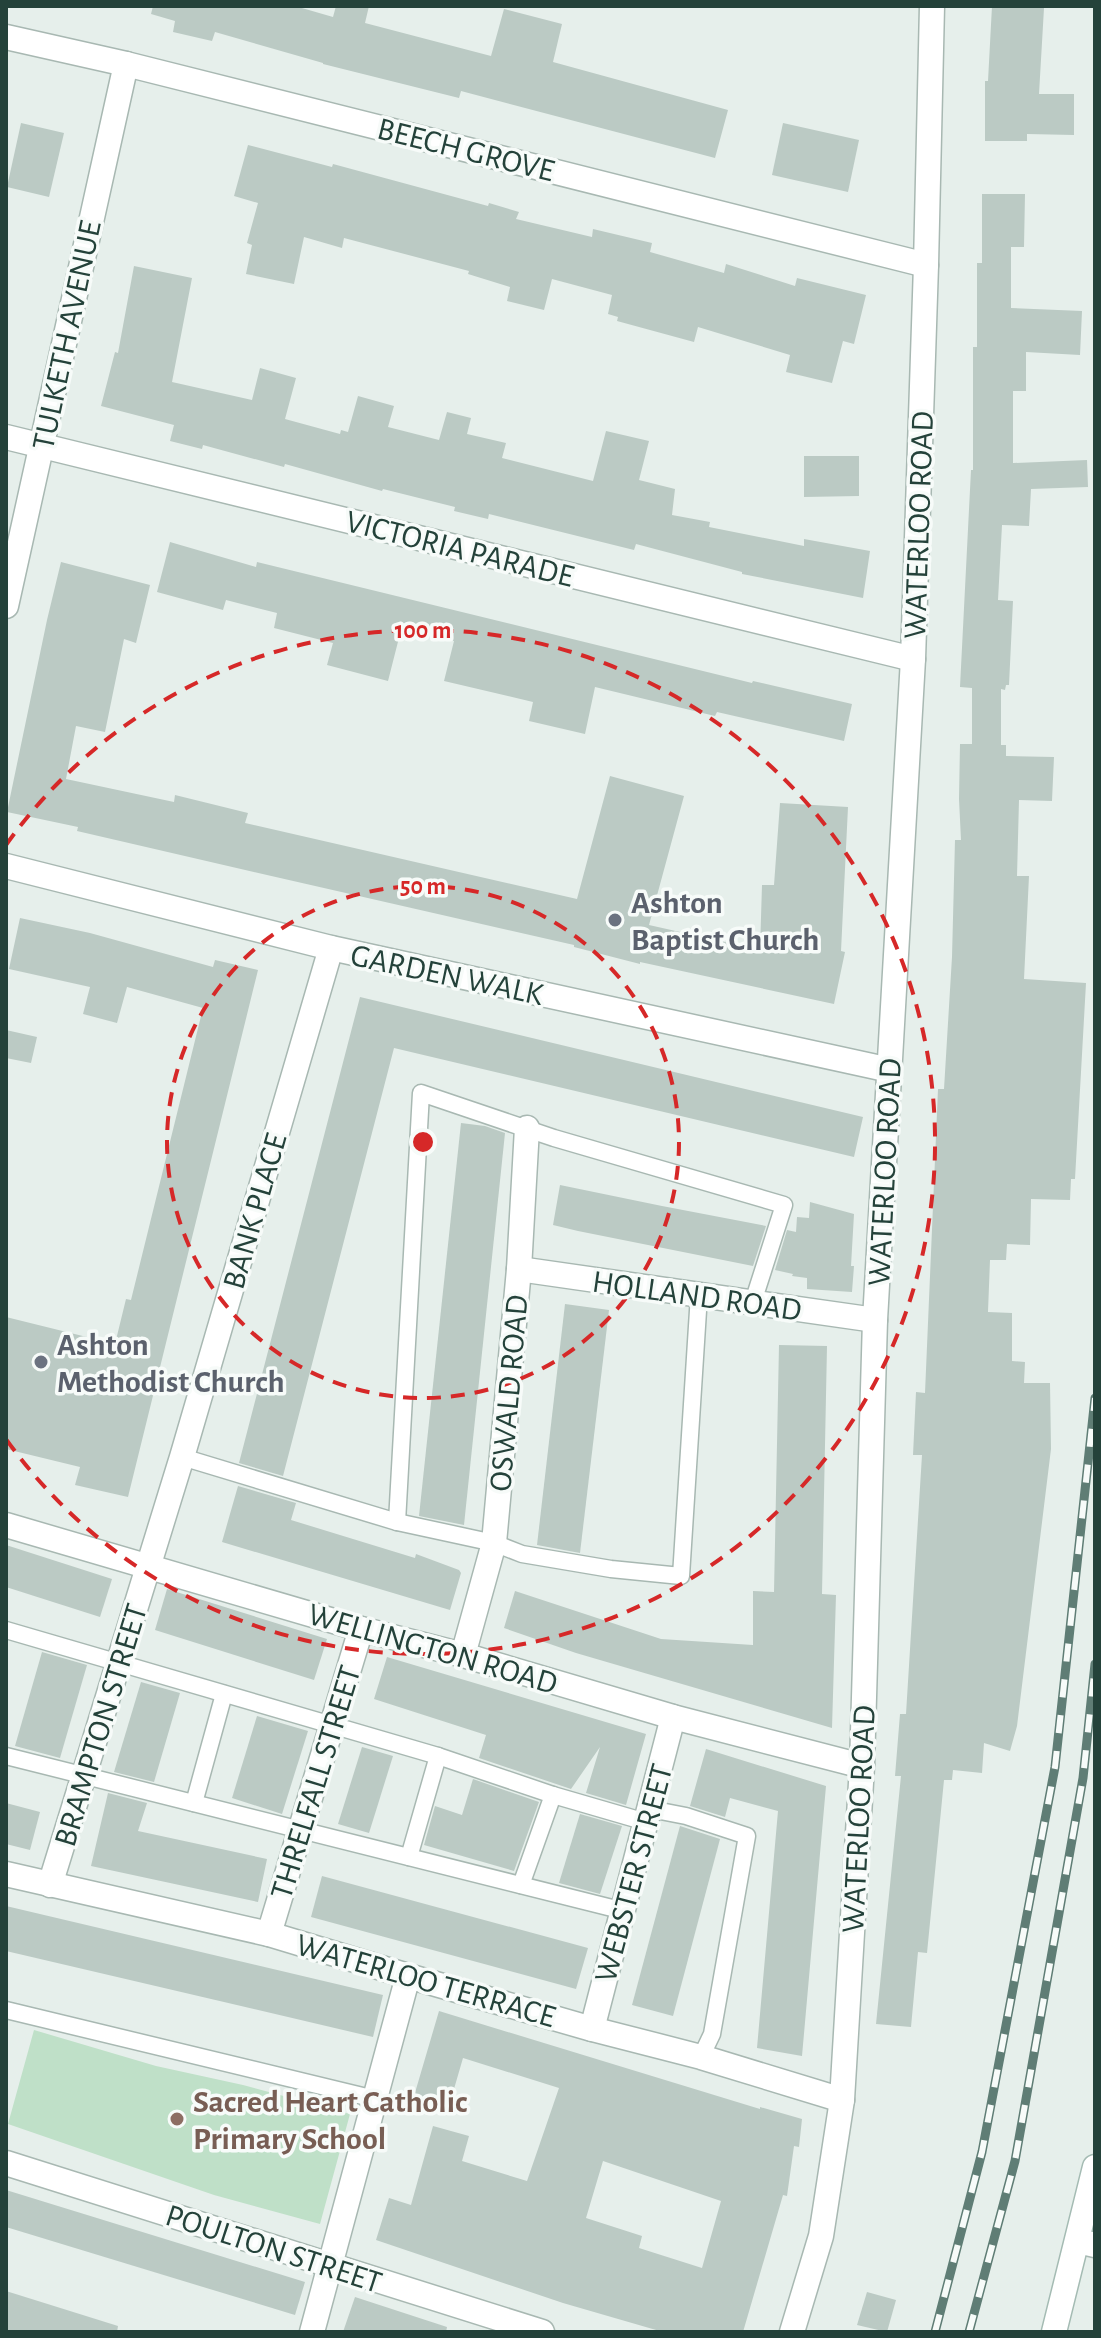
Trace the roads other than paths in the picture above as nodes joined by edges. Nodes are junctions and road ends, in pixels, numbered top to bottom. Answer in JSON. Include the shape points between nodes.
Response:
{"nodes":[{"id":1,"x":932,"y":6,"type":"edge"},
{"id":2,"x":6,"y":37,"type":"edge"},
{"id":3,"x":126,"y":64,"type":"junction"},
{"id":4,"x":926,"y":265,"type":"junction"},
{"id":5,"x":6,"y":437,"type":"edge"},
{"id":6,"x":42,"y":446,"type":"junction"},
{"id":7,"x":6,"y":606,"type":"edge"},
{"id":8,"x":913,"y":659,"type":"junction"},
{"id":9,"x":6,"y":866,"type":"edge"},
{"id":10,"x":331,"y":948,"type":"junction"},
{"id":11,"x":890,"y":1070,"type":"junction"},
{"id":12,"x":527,"y":1128,"type":"junction"},
{"id":13,"x":519,"y":1269,"type":"junction"},
{"id":14,"x":699,"y":1295,"type":"junction"},
{"id":15,"x":753,"y":1302,"type":"junction"},
{"id":16,"x":875,"y":1320,"type":"junction"},
{"id":17,"x":182,"y":1457,"type":"junction"},
{"id":18,"x":397,"y":1522,"type":"junction"},
{"id":19,"x":6,"y":1525,"type":"edge"},
{"id":20,"x":494,"y":1543,"type":"junction"},
{"id":21,"x":149,"y":1565,"type":"junction"},
{"id":22,"x":361,"y":1629,"type":"junction"},
{"id":23,"x":7,"y":1636,"type":"edge"},
{"id":24,"x":463,"y":1655,"type":"junction"},
{"id":25,"x":119,"y":1663,"type":"junction"},
{"id":26,"x":224,"y":1694,"type":"junction"},
{"id":27,"x":673,"y":1717,"type":"junction"},
{"id":28,"x":331,"y":1726,"type":"junction"},
{"id":29,"x":6,"y":1756,"type":"edge"},
{"id":30,"x":438,"y":1756,"type":"junction"},
{"id":31,"x":862,"y":1766,"type":"junction"},
{"id":32,"x":84,"y":1776,"type":"junction"},
{"id":33,"x":553,"y":1795,"type":"junction"},
{"id":34,"x":194,"y":1803,"type":"junction"},
{"id":35,"x":648,"y":1816,"type":"junction"},
{"id":36,"x":300,"y":1830,"type":"junction"},
{"id":37,"x":409,"y":1857,"type":"junction"},
{"id":38,"x":6,"y":1874,"type":"edge"},
{"id":39,"x":50,"y":1885,"type":"junction"},
{"id":40,"x":521,"y":1885,"type":"junction"},
{"id":41,"x":624,"y":1911,"type":"junction"},
{"id":42,"x":269,"y":1934,"type":"junction"},
{"id":43,"x":408,"y":1976,"type":"junction"},
{"id":44,"x":6,"y":2010,"type":"edge"},
{"id":45,"x":592,"y":2029,"type":"junction"},
{"id":46,"x":701,"y":2057,"type":"junction"},
{"id":47,"x":375,"y":2099,"type":"junction"},
{"id":48,"x":842,"y":2100,"type":"junction"},
{"id":49,"x":6,"y":2163,"type":"edge"},
{"id":50,"x":1095,"y":2167,"type":"edge"},
{"id":51,"x":1086,"y":2243,"type":"edge"},
{"id":52,"x":330,"y":2267,"type":"junction"},
{"id":53,"x":312,"y":2332,"type":"edge"},
{"id":54,"x":542,"y":2332,"type":"edge"},
{"id":55,"x":792,"y":2332,"type":"edge"},
{"id":56,"x":1054,"y":2332,"type":"edge"}],
"edges":[{"from":1,"to":4,"type":"street","name":"WATERLOO ROAD"},
{"from":2,"to":3,"type":"street","name":"BEECH GROVE"},
{"from":3,"to":4,"type":"street","name":"BEECH GROVE"},
{"from":3,"to":6,"type":"street","name":"TULKETH AVENUE"},
{"from":4,"to":8,"type":"street","name":"WATERLOO ROAD"},
{"from":5,"to":6,"type":"street","name":"VICTORIA PARADE"},
{"from":6,"to":7,"type":"street","name":"TULKETH AVENUE"},
{"from":6,"to":8,"type":"street","name":"VICTORIA PARADE"},
{"from":8,"to":11,"type":"street","name":"WATERLOO ROAD"},
{"from":9,"to":10,"type":"street","name":"GARDEN WALK"},
{"from":10,"to":11,"type":"street","name":"GARDEN WALK"},
{"from":10,"to":17,"type":"street","name":"BANK PLACE"},
{"from":11,"to":16,"type":"street","name":"WATERLOO ROAD"},
{"from":12,"to":13,"type":"street","name":"OSWALD ROAD"},
{"from":12,"to":15,"type":"lane","via":[[784,1205]]},
{"from":12,"to":18,"type":"lane","via":[[421,1093]]},
{"from":13,"to":14,"type":"street","name":"HOLLAND ROAD"},
{"from":13,"to":20,"type":"street","name":"OSWALD ROAD"},
{"from":14,"to":15,"type":"street","name":"HOLLAND ROAD"},
{"from":14,"to":20,"type":"lane","via":[[681,1576],[522,1554]]},
{"from":15,"to":16,"type":"street","name":"HOLLAND ROAD"},
{"from":16,"to":31,"type":"street","name":"WATERLOO ROAD"},
{"from":17,"to":18,"type":"lane"},
{"from":17,"to":21,"type":"street","name":"BANK PLACE"},
{"from":18,"to":20,"type":"lane"},
{"from":19,"to":21,"type":"street","name":"WELLINGTON ROAD"},
{"from":20,"to":24,"type":"street","name":"OSWALD ROAD"},
{"from":21,"to":22,"type":"street","name":"WELLINGTON ROAD"},
{"from":21,"to":25,"type":"street","name":"BRAMPTON STREET"},
{"from":22,"to":24,"type":"street","name":"WELLINGTON ROAD"},
{"from":22,"to":28,"type":"street","name":"THRELFALL STREET"},
{"from":23,"to":25,"type":"lane"},
{"from":24,"to":27,"type":"street","name":"WELLINGTON ROAD"},
{"from":25,"to":26,"type":"lane"},
{"from":25,"to":32,"type":"street","name":"BRAMPTON STREET"},
{"from":26,"to":28,"type":"lane"},
{"from":26,"to":34,"type":"lane"},
{"from":27,"to":31,"type":"street","name":"WELLINGTON ROAD"},
{"from":27,"to":35,"type":"street","name":"WEBSTER STREET"},
{"from":28,"to":30,"type":"lane"},
{"from":28,"to":36,"type":"street","name":"THRELFALL STREET"},
{"from":29,"to":32,"type":"lane"},
{"from":30,"to":33,"type":"lane"},
{"from":30,"to":37,"type":"lane"},
{"from":31,"to":48,"type":"street","name":"WATERLOO ROAD"},
{"from":32,"to":34,"type":"lane"},
{"from":32,"to":39,"type":"street","name":"BRAMPTON STREET"},
{"from":33,"to":35,"type":"lane"},
{"from":33,"to":40,"type":"lane"},
{"from":34,"to":36,"type":"lane"},
{"from":35,"to":41,"type":"street","name":"WEBSTER STREET"},
{"from":35,"to":46,"type":"lane","via":[[686,1816],[747,1836],[712,2034]]},
{"from":36,"to":37,"type":"lane"},
{"from":36,"to":42,"type":"street","name":"THRELFALL STREET"},
{"from":37,"to":40,"type":"lane"},
{"from":38,"to":39,"type":"street","name":"WATERLOO TERRACE"},
{"from":39,"to":42,"type":"street","name":"WATERLOO TERRACE"},
{"from":40,"to":41,"type":"lane"},
{"from":41,"to":45,"type":"street","name":"WEBSTER STREET"},
{"from":42,"to":43,"type":"street","name":"WATERLOO TERRACE"},
{"from":43,"to":45,"type":"street","name":"WATERLOO TERRACE"},
{"from":43,"to":47,"type":"street"},
{"from":44,"to":47,"type":"lane"},
{"from":45,"to":46,"type":"street","name":"WATERLOO TERRACE"},
{"from":46,"to":48,"type":"street","name":"WATERLOO TERRACE"},
{"from":47,"to":52,"type":"street"},
{"from":48,"to":55,"type":"street","name":"WATERLOO ROAD","via":[[821,2236]]},
{"from":49,"to":52,"type":"street","name":"POULTON STREET"},
{"from":50,"to":51,"type":"street"},
{"from":51,"to":56,"type":"street"},
{"from":52,"to":53,"type":"street"},
{"from":52,"to":54,"type":"street","name":"POULTON STREET"}]}
